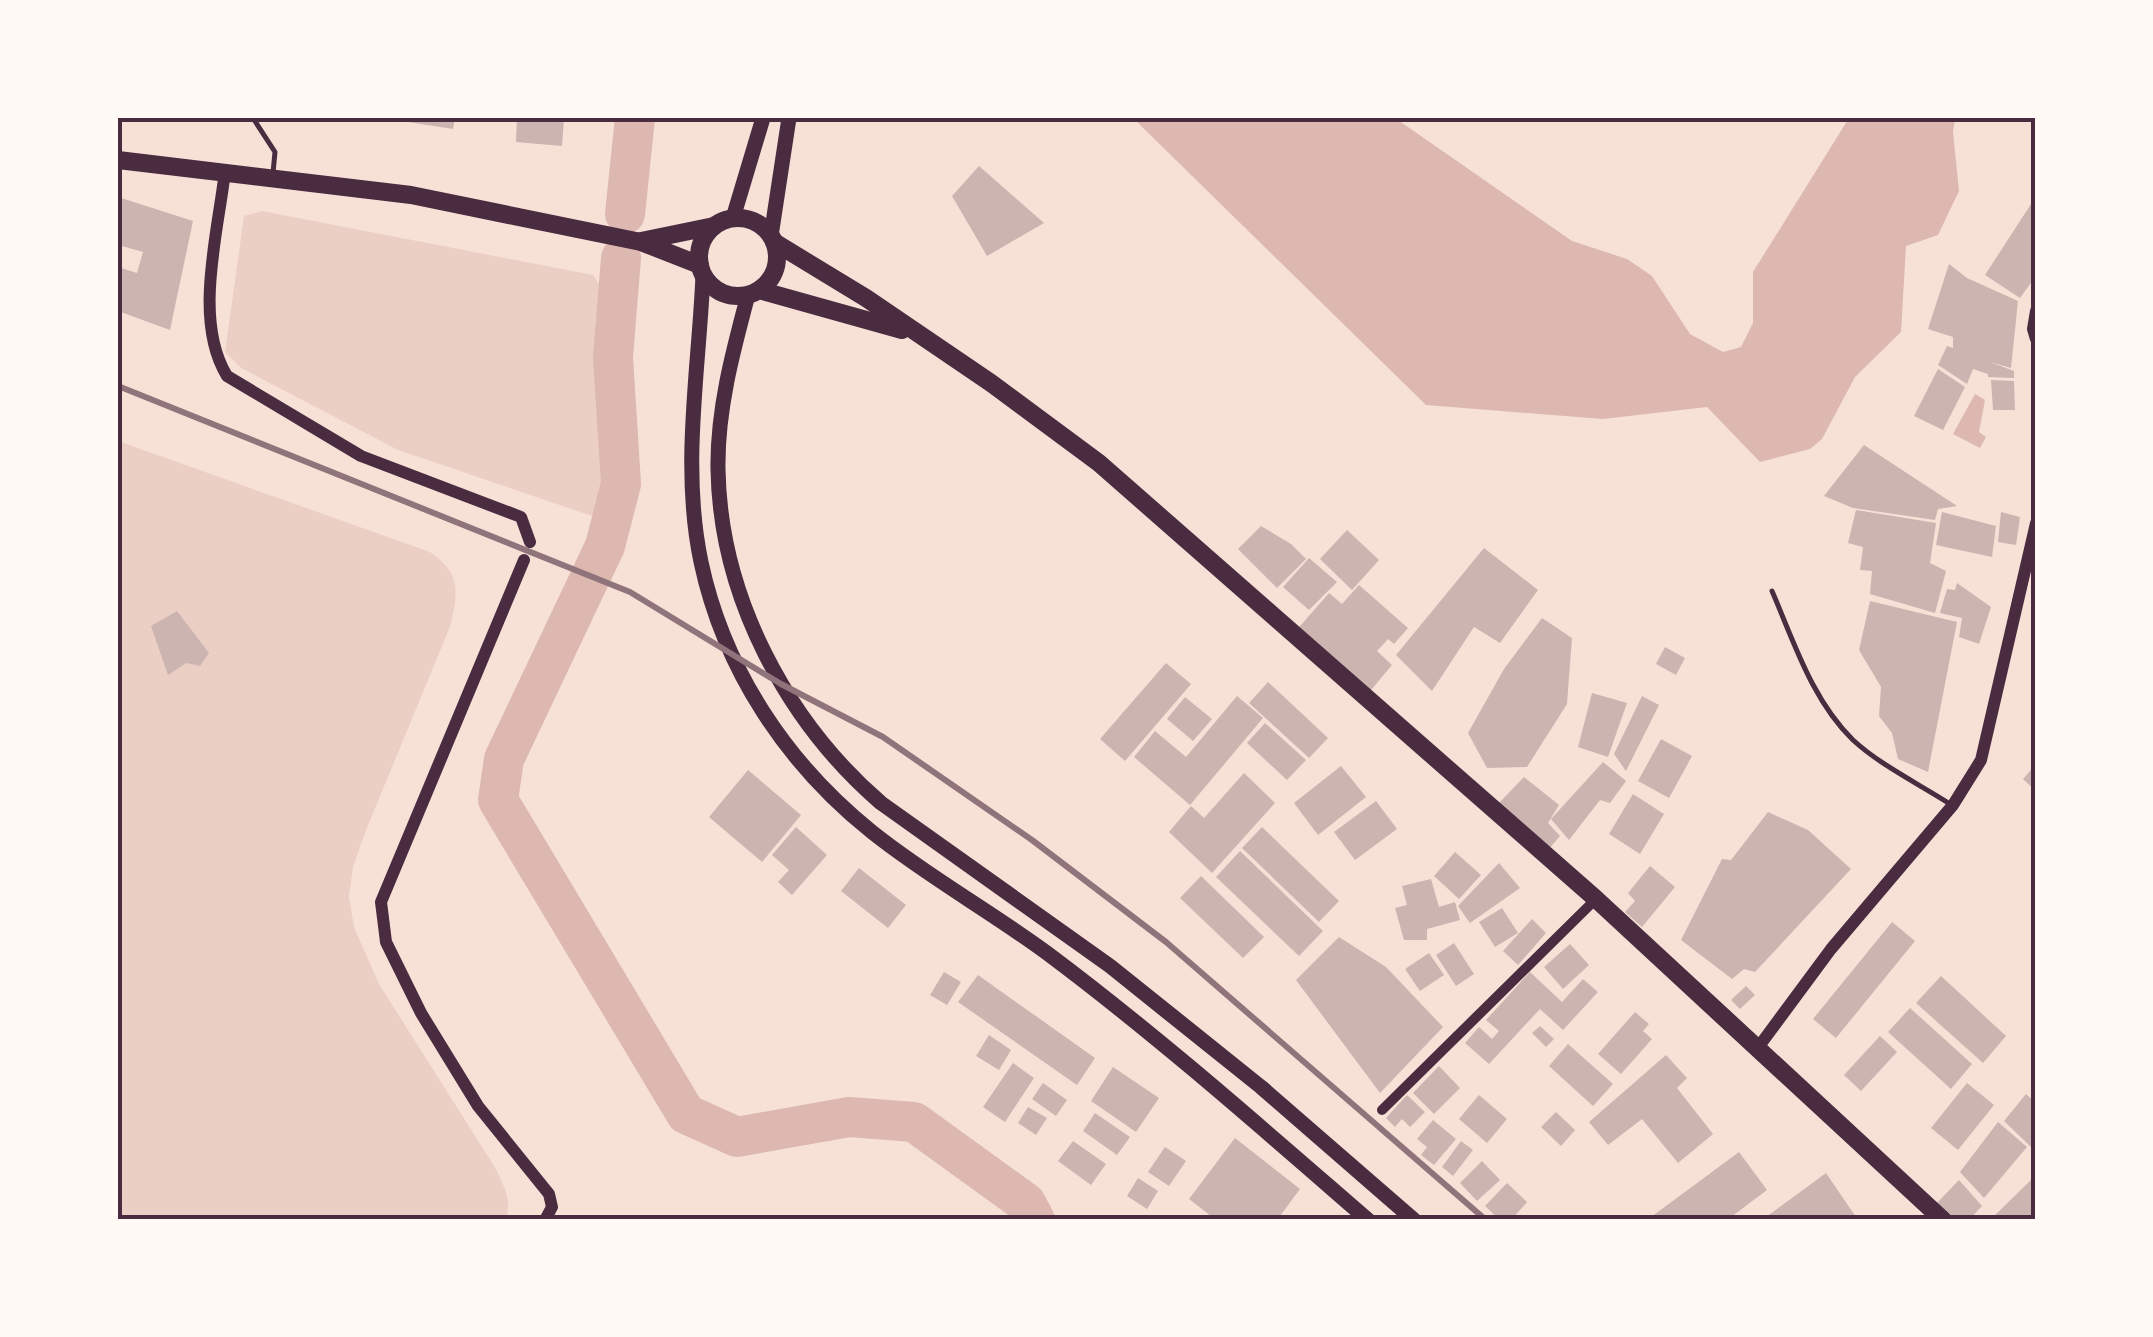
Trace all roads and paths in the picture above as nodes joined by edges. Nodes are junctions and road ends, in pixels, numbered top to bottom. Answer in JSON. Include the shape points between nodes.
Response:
{"nodes":[{"id":1,"x":252,"y":118,"type":"edge"},
{"id":2,"x":763,"y":118,"type":"edge"},
{"id":3,"x":789,"y":118,"type":"edge"},
{"id":4,"x":118,"y":160,"type":"edge"},
{"id":5,"x":225,"y":171,"type":"junction"},
{"id":6,"x":272,"y":176,"type":"junction"},
{"id":7,"x":733,"y":218,"type":"junction"},
{"id":8,"x":714,"y":226,"type":"junction"},
{"id":9,"x":773,"y":239,"type":"junction"},
{"id":10,"x":641,"y":242,"type":"junction"},
{"id":11,"x":702,"y":270,"type":"junction"},
{"id":12,"x":753,"y":293,"type":"junction"},
{"id":13,"x":2036,"y":312,"type":"edge"},
{"id":14,"x":916,"y":334,"type":"junction"},
{"id":15,"x":2036,"y":339,"type":"edge"},
{"id":16,"x":2036,"y":523,"type":"edge"},
{"id":17,"x":530,"y":542,"type":"dead end"},
{"id":18,"x":524,"y":560,"type":"dead end"},
{"id":19,"x":1772,"y":591,"type":"dead end"},
{"id":20,"x":1952,"y":805,"type":"junction"},
{"id":21,"x":1596,"y":899,"type":"junction"},
{"id":22,"x":1757,"y":1049,"type":"junction"},
{"id":23,"x":1382,"y":1110,"type":"dead end"},
{"id":24,"x":545,"y":1220,"type":"edge"},
{"id":25,"x":1368,"y":1220,"type":"edge"},
{"id":26,"x":1414,"y":1220,"type":"edge"},
{"id":27,"x":1942,"y":1220,"type":"edge"}],
"edges":[{"from":1,"to":6,"type":"lane","via":[[274,152]]},
{"from":2,"to":7,"type":"main road"},
{"from":3,"to":9,"type":"main road"},
{"from":4,"to":5,"type":"highway"},
{"from":5,"to":6,"type":"highway"},
{"from":5,"to":17,"type":"street","via":[[210,334],[227,376],[361,456],[521,517]]},
{"from":6,"to":10,"type":"highway","via":[[410,195]]},
{"from":7,"to":8,"type":"highway"},
{"from":7,"to":9,"type":"highway","via":[[761,225]]},
{"from":8,"to":10,"type":"highway"},
{"from":8,"to":11,"type":"highway","via":[[700,250]]},
{"from":9,"to":12,"type":"highway","via":[[775,270]]},
{"from":9,"to":14,"type":"highway"},
{"from":10,"to":11,"type":"highway"},
{"from":11,"to":12,"type":"highway","via":[[714,288]]},
{"from":11,"to":25,"type":"main road","via":[[691,461],[701,562],[732,654],[790,752],[874,834],[1047,954]]},
{"from":12,"to":14,"type":"highway"},
{"from":12,"to":26,"type":"main road","via":[[720,422],[720,508],[746,610],[804,722],[881,803],[1110,966]]},
{"from":13,"to":15,"type":"street"},
{"from":14,"to":21,"type":"highway","via":[[1100,463]]},
{"from":16,"to":20,"type":"street","via":[[1981,760]]},
{"from":18,"to":24,"type":"street","via":[[380,902],[386,942],[420,1013],[478,1106],[549,1194],[552,1208]]},
{"from":19,"to":20,"type":"lane","via":[[1817,692],[1840,726]]},
{"from":20,"to":22,"type":"street","via":[[1830,949]]},
{"from":21,"to":22,"type":"highway"},
{"from":21,"to":23,"type":"street"},
{"from":22,"to":27,"type":"highway"}]}
